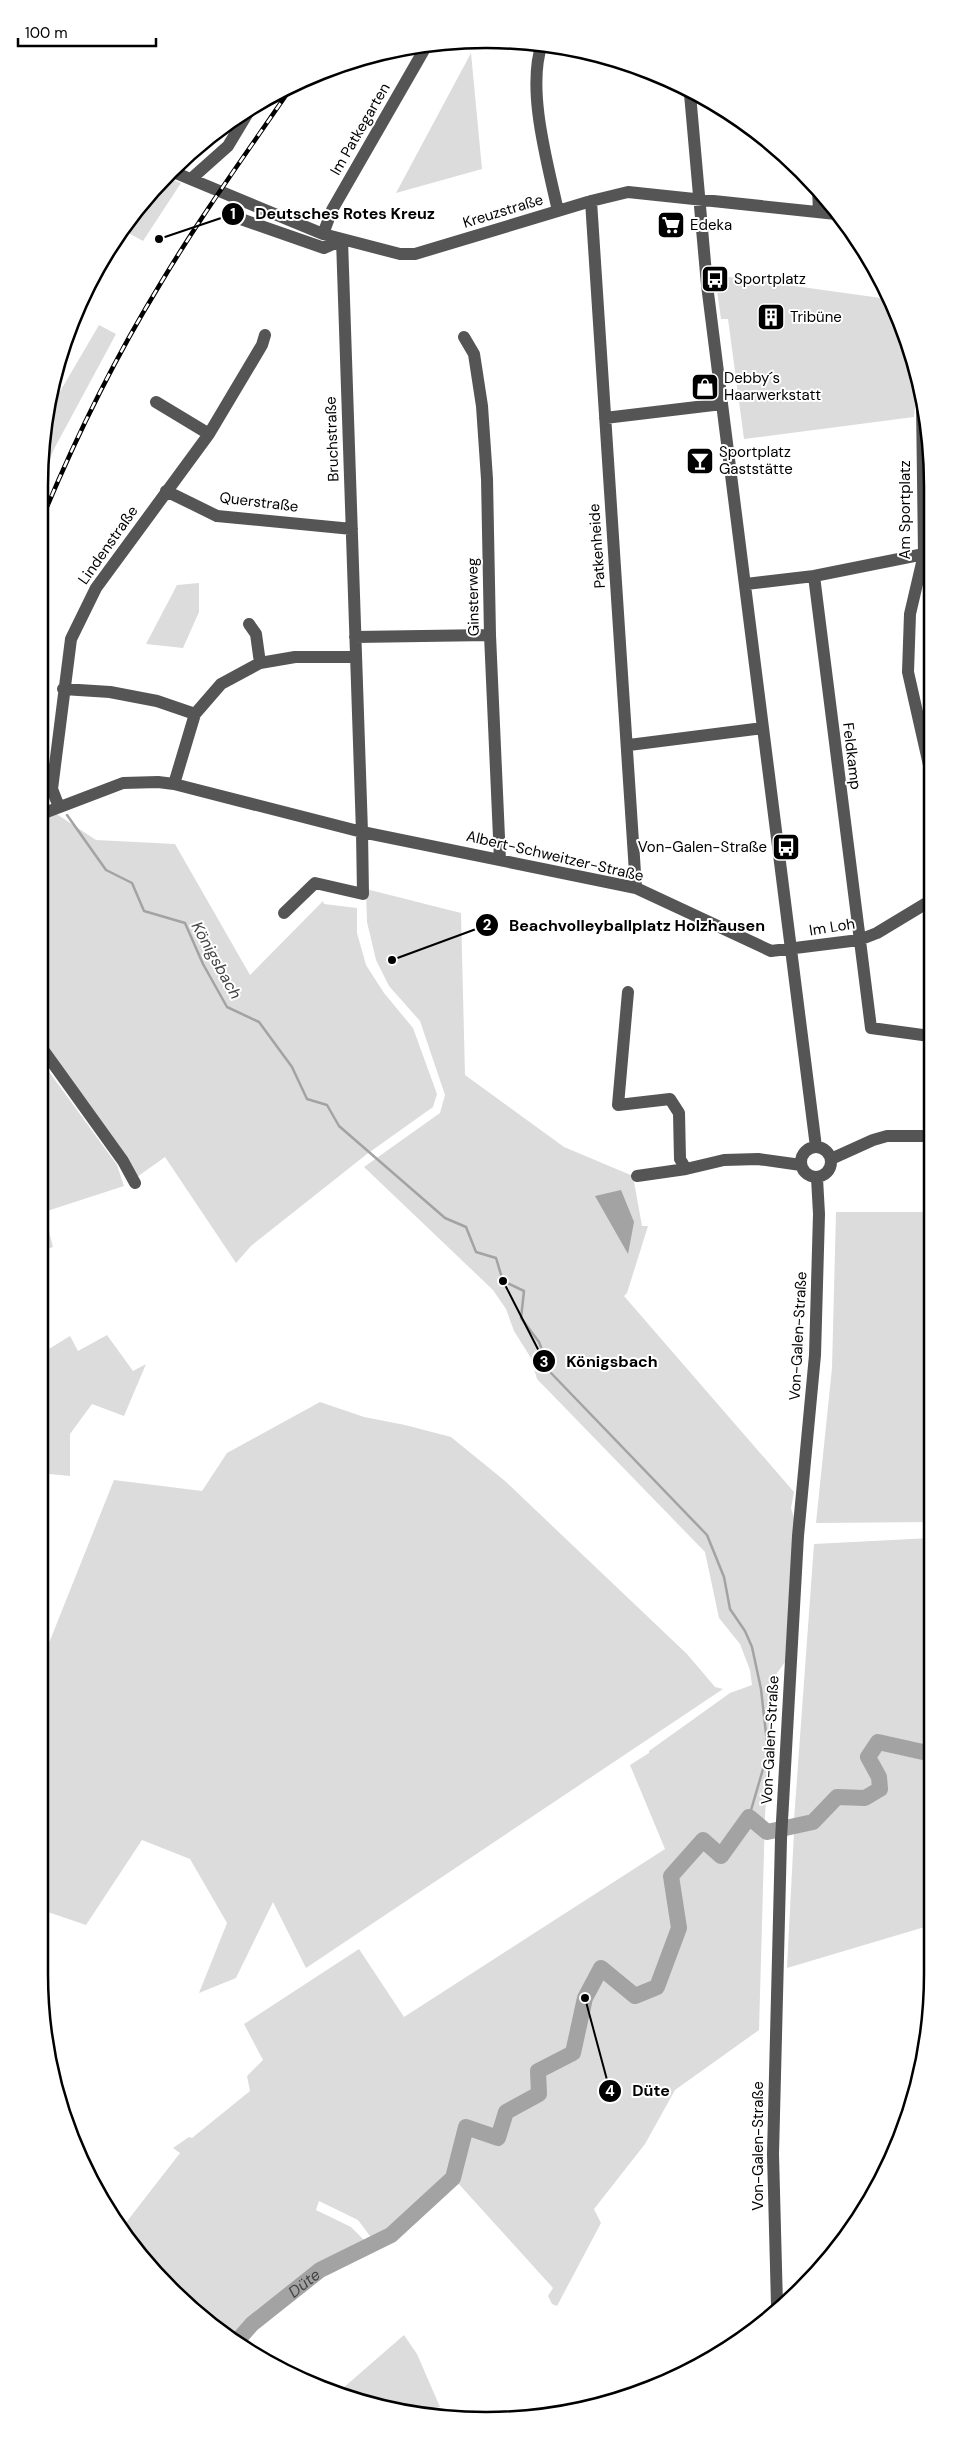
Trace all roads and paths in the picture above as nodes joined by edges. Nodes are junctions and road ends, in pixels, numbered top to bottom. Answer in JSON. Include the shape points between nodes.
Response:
{"nodes":[{"id":1,"x":541,"y":51,"type":"edge"},
{"id":2,"x":422,"y":52,"type":"edge"},
{"id":3,"x":690,"y":99,"type":"edge"},
{"id":4,"x":244,"y":120,"type":"edge"},
{"id":5,"x":178,"y":174,"type":"edge"},
{"id":6,"x":191,"y":179,"type":"junction"},
{"id":7,"x":698,"y":199,"type":"junction"},
{"id":8,"x":591,"y":200,"type":"junction"},
{"id":9,"x":819,"y":201,"type":"edge"},
{"id":10,"x":558,"y":211,"type":"junction"},
{"id":11,"x":819,"y":212,"type":"junction"},
{"id":12,"x":828,"y":213,"type":"edge"},
{"id":13,"x":238,"y":218,"type":"dead end"},
{"id":14,"x":323,"y":234,"type":"junction"},
{"id":15,"x":342,"y":240,"type":"junction"},
{"id":16,"x":265,"y":334,"type":"dead end"},
{"id":17,"x":464,"y":337,"type":"dead end"},
{"id":18,"x":156,"y":402,"type":"dead end"},
{"id":19,"x":722,"y":404,"type":"junction"},
{"id":20,"x":605,"y":418,"type":"junction"},
{"id":21,"x":209,"y":434,"type":"junction"},
{"id":22,"x":166,"y":491,"type":"junction"},
{"id":23,"x":352,"y":530,"type":"junction"},
{"id":24,"x":924,"y":554,"type":"edge"},
{"id":25,"x":924,"y":562,"type":"edge"},
{"id":26,"x":814,"y":576,"type":"junction"},
{"id":27,"x":746,"y":584,"type":"junction"},
{"id":28,"x":249,"y":624,"type":"dead end"},
{"id":29,"x":490,"y":636,"type":"junction"},
{"id":30,"x":355,"y":637,"type":"junction"},
{"id":31,"x":356,"y":657,"type":"junction"},
{"id":32,"x":260,"y":663,"type":"junction"},
{"id":33,"x":63,"y":689,"type":"junction"},
{"id":34,"x":195,"y":714,"type":"junction"},
{"id":35,"x":763,"y":728,"type":"junction"},
{"id":36,"x":924,"y":743,"type":"edge"},
{"id":37,"x":629,"y":745,"type":"junction"},
{"id":38,"x":174,"y":784,"type":"junction"},
{"id":39,"x":59,"y":808,"type":"junction"},
{"id":40,"x":48,"y":812,"type":"edge"},
{"id":41,"x":362,"y":832,"type":"junction"},
{"id":42,"x":500,"y":860,"type":"junction"},
{"id":43,"x":636,"y":888,"type":"junction"},
{"id":44,"x":924,"y":905,"type":"edge"},
{"id":45,"x":284,"y":913,"type":"dead end"},
{"id":46,"x":859,"y":940,"type":"junction"},
{"id":47,"x":790,"y":950,"type":"junction"},
{"id":48,"x":628,"y":992,"type":"dead end"},
{"id":49,"x":924,"y":1035,"type":"edge"},
{"id":50,"x":48,"y":1057,"type":"edge"},
{"id":51,"x":924,"y":1136,"type":"edge"},
{"id":52,"x":816,"y":1147,"type":"junction"},
{"id":53,"x":831,"y":1159,"type":"junction"},
{"id":54,"x":801,"y":1165,"type":"junction"},
{"id":55,"x":686,"y":1168,"type":"junction"},
{"id":56,"x":637,"y":1176,"type":"dead end"},
{"id":57,"x":817,"y":1178,"type":"junction"},
{"id":58,"x":135,"y":1183,"type":"dead end"},
{"id":59,"x":777,"y":2301,"type":"edge"}],
"edges":[{"from":1,"to":10,"type":"street","via":[[538,68],[540,129]]},
{"from":2,"to":14,"type":"street","name":"Im Patkegarten","via":[[332,210]]},
{"from":3,"to":7,"type":"street"},
{"from":4,"to":6,"type":"street","via":[[228,146]]},
{"from":5,"to":6,"type":"street","name":"Kreuzstraße"},
{"from":6,"to":14,"type":"street","name":"Kreuzstraße"},
{"from":7,"to":8,"type":"street","name":"Kreuzstraße","via":[[628,192]]},
{"from":7,"to":11,"type":"street","name":"Kreuzstraße"},
{"from":7,"to":19,"type":"street"},
{"from":8,"to":10,"type":"street","name":"Kreuzstraße"},
{"from":8,"to":20,"type":"street","name":"Patkenheide"},
{"from":9,"to":11,"type":"street"},
{"from":10,"to":15,"type":"street","name":"Kreuzstraße","via":[[415,254],[400,254]]},
{"from":11,"to":12,"type":"street","name":"Kreuzstraße"},
{"from":13,"to":15,"type":"street","via":[[324,248]]},
{"from":14,"to":15,"type":"street","name":"Kreuzstraße"},
{"from":15,"to":23,"type":"street","name":"Bruchstraße"},
{"from":16,"to":21,"type":"street","name":"Lindenstraße","via":[[262,345]]},
{"from":17,"to":29,"type":"street","name":"Ginsterweg","via":[[474,354],[482,406]]},
{"from":18,"to":21,"type":"street"},
{"from":19,"to":20,"type":"street"},
{"from":19,"to":27,"type":"street"},
{"from":20,"to":37,"type":"street","name":"Patkenheide"},
{"from":21,"to":22,"type":"street","name":"Lindenstraße"},
{"from":22,"to":23,"type":"street","name":"Querstraße","via":[[217,516]]},
{"from":22,"to":33,"type":"street","name":"Lindenstraße","via":[[96,588],[71,638]]},
{"from":23,"to":30,"type":"street","name":"Bruchstraße"},
{"from":24,"to":26,"type":"street"},
{"from":25,"to":36,"type":"street","name":"Am Sportplatz","via":[[910,614],[908,672]]},
{"from":26,"to":27,"type":"street"},
{"from":26,"to":46,"type":"street","name":"Feldkamp"},
{"from":27,"to":35,"type":"street"},
{"from":28,"to":32,"type":"street","via":[[256,634]]},
{"from":29,"to":30,"type":"street"},
{"from":29,"to":42,"type":"street","name":"Ginsterweg"},
{"from":30,"to":31,"type":"street","name":"Bruchstraße"},
{"from":31,"to":32,"type":"street","via":[[295,657]]},
{"from":31,"to":41,"type":"street","name":"Bruchstraße"},
{"from":32,"to":34,"type":"street","via":[[221,684]]},
{"from":33,"to":34,"type":"street","via":[[110,692],[158,701]]},
{"from":33,"to":39,"type":"street","name":"Lindenstraße","via":[[52,789]]},
{"from":34,"to":38,"type":"street"},
{"from":35,"to":37,"type":"street"},
{"from":35,"to":47,"type":"street"},
{"from":37,"to":43,"type":"street","name":"Patkenheide"},
{"from":38,"to":39,"type":"street","name":"Albert-Schweitzer-Straße","via":[[123,783]]},
{"from":38,"to":41,"type":"street","name":"Albert-Schweitzer-Straße"},
{"from":39,"to":40,"type":"street","name":"Albert-Schweitzer-Straße"},
{"from":41,"to":42,"type":"street","name":"Albert-Schweitzer-Straße"},
{"from":41,"to":45,"type":"street","via":[[363,894],[315,883]]},
{"from":42,"to":43,"type":"street","name":"Albert-Schweitzer-Straße"},
{"from":43,"to":47,"type":"street","name":"Albert-Schweitzer-Straße","via":[[771,951]]},
{"from":44,"to":46,"type":"street","name":"Im Loh"},
{"from":46,"to":47,"type":"street","name":"Im Loh"},
{"from":46,"to":49,"type":"street","name":"Feldkamp","via":[[871,1028]]},
{"from":47,"to":52,"type":"street"},
{"from":48,"to":55,"type":"street","via":[[618,1105],[670,1100],[679,1113],[680,1159]]},
{"from":50,"to":58,"type":"street","via":[[123,1161]]},
{"from":51,"to":53,"type":"street","via":[[887,1136]]},
{"from":52,"to":53,"type":"street","via":[[828,1153]]},
{"from":52,"to":54,"type":"street","via":[[808,1149],[802,1156]]},
{"from":53,"to":57,"type":"street","via":[[826,1174]]},
{"from":54,"to":55,"type":"street","via":[[758,1159],[724,1160]]},
{"from":54,"to":57,"type":"street","via":[[804,1172]]},
{"from":55,"to":56,"type":"street"},
{"from":57,"to":59,"type":"street","name":"Von-Galen-Straße","via":[[815,1355],[798,1536],[781,1839],[773,2154]]}]}
